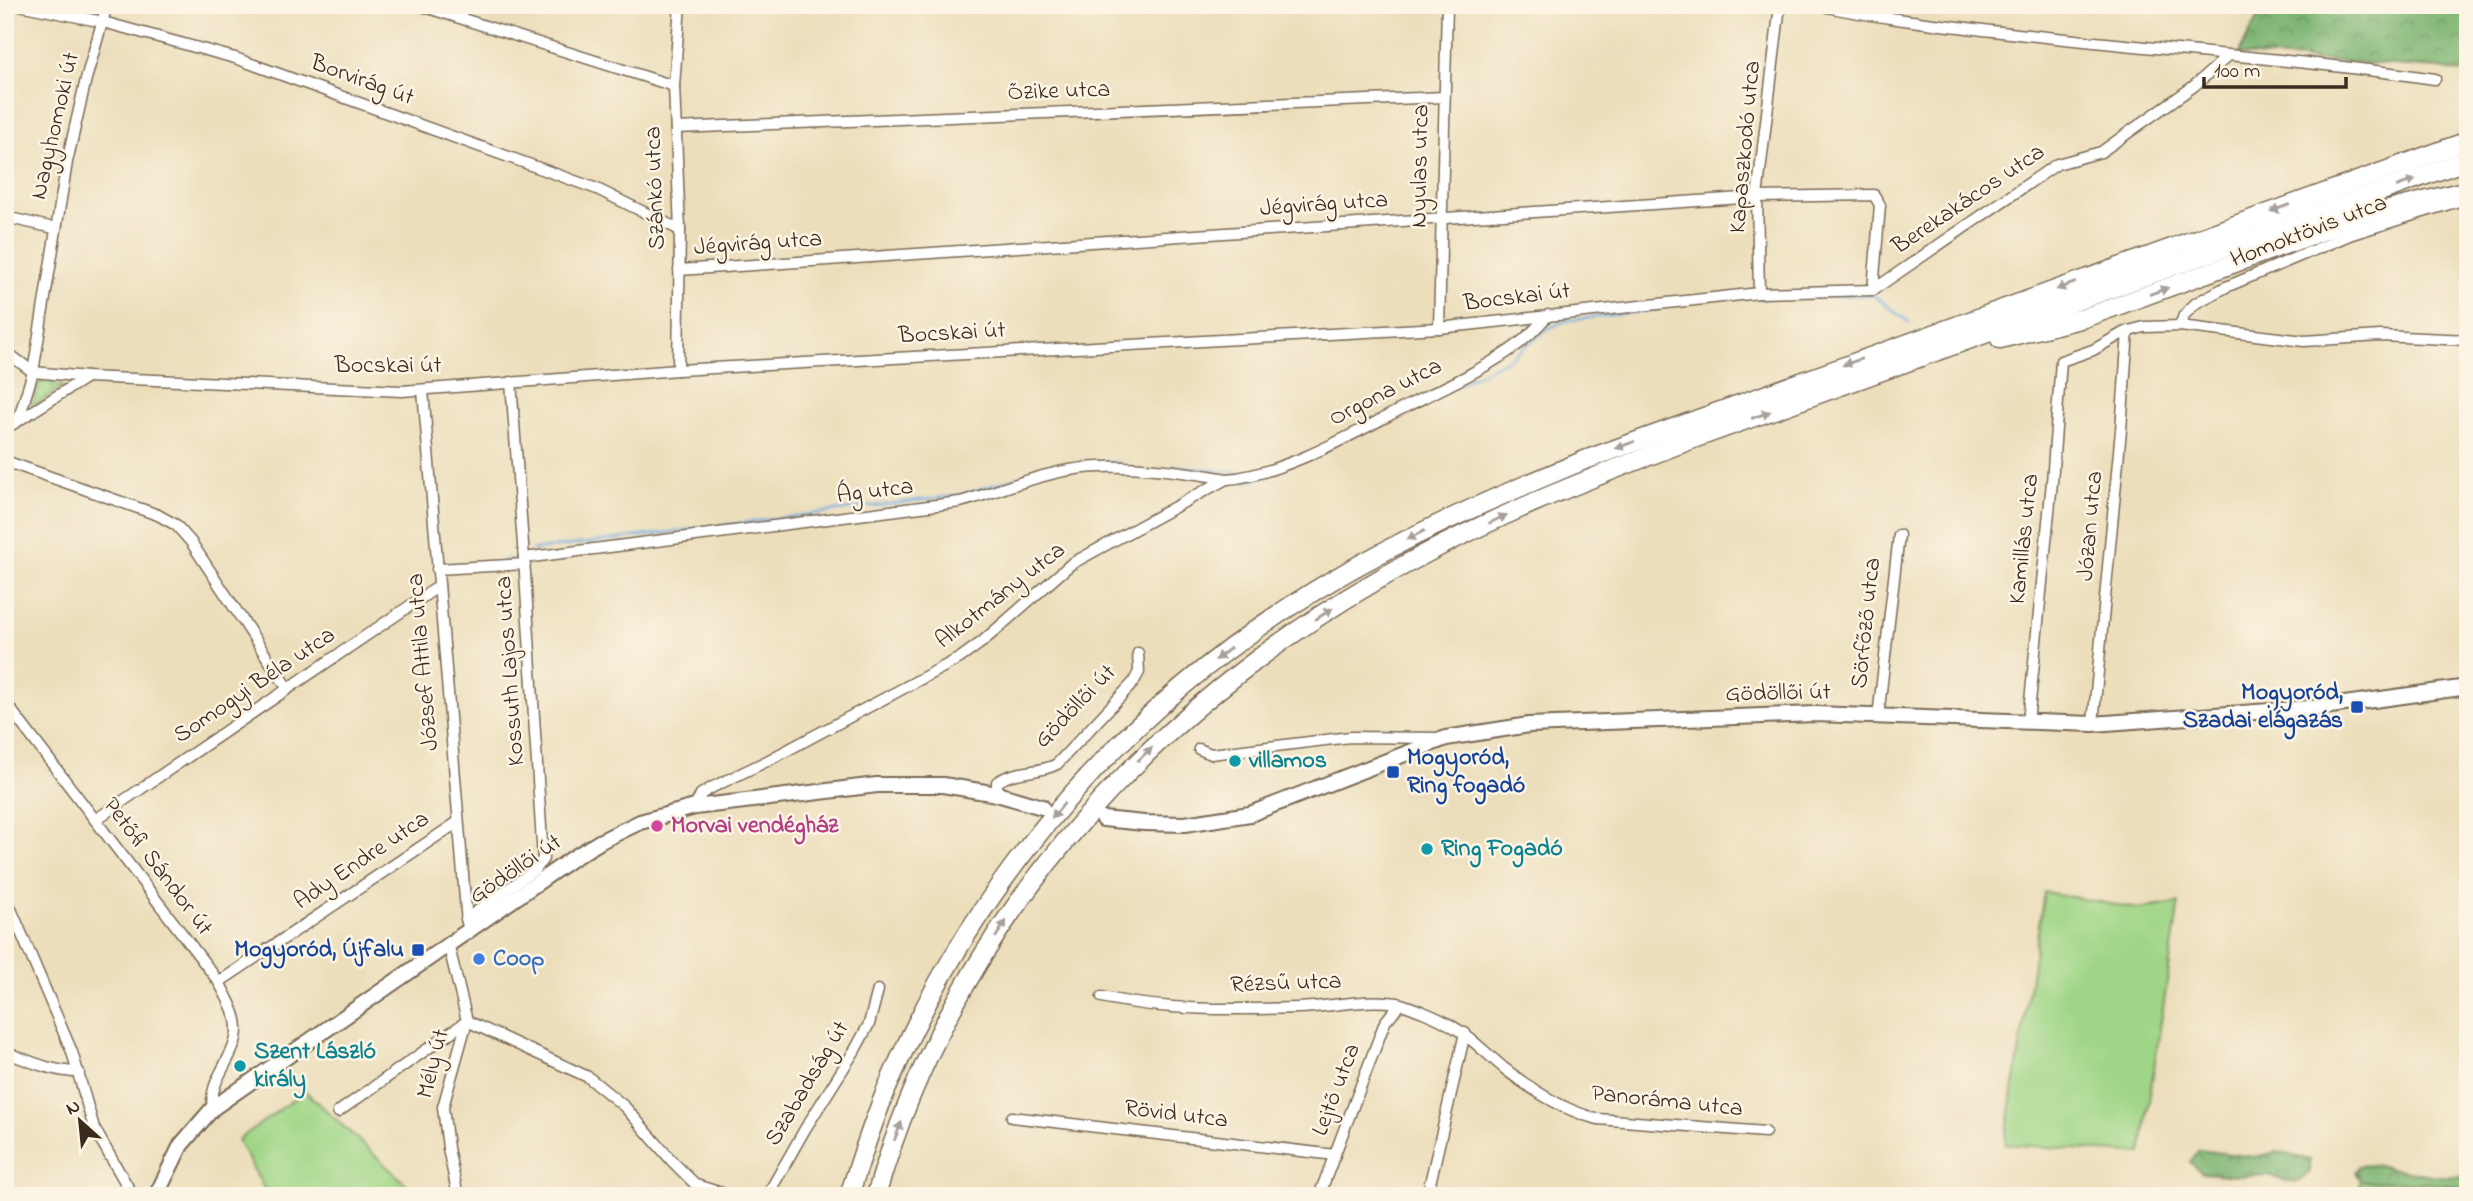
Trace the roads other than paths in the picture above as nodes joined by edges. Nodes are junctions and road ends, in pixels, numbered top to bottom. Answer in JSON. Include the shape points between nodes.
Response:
{"nodes":[{"id":1,"x":19,"y":5,"type":"edge"},
{"id":2,"x":107,"y":5,"type":"edge"},
{"id":3,"x":419,"y":5,"type":"edge"},
{"id":4,"x":680,"y":5,"type":"edge"},
{"id":5,"x":1447,"y":5,"type":"edge"},
{"id":6,"x":1780,"y":5,"type":"edge"},
{"id":7,"x":1817,"y":5,"type":"edge"},
{"id":8,"x":103,"y":22,"type":"junction"},
{"id":9,"x":2228,"y":56,"type":"junction"},
{"id":10,"x":2435,"y":79,"type":"dead end"},
{"id":11,"x":674,"y":86,"type":"junction"},
{"id":12,"x":1444,"y":97,"type":"junction"},
{"id":13,"x":676,"y":128,"type":"junction"},
{"id":14,"x":2468,"y":141,"type":"edge"},
{"id":15,"x":2468,"y":160,"type":"edge"},
{"id":16,"x":2468,"y":190,"type":"edge"},
{"id":17,"x":1757,"y":197,"type":"junction"},
{"id":18,"x":2468,"y":198,"type":"edge"},
{"id":19,"x":5,"y":217,"type":"edge"},
{"id":20,"x":1441,"y":219,"type":"junction"},
{"id":21,"x":54,"y":228,"type":"junction"},
{"id":22,"x":680,"y":230,"type":"junction"},
{"id":23,"x":679,"y":270,"type":"junction"},
{"id":24,"x":1873,"y":290,"type":"junction"},
{"id":25,"x":1759,"y":292,"type":"junction"},
{"id":26,"x":1548,"y":315,"type":"junction"},
{"id":27,"x":2180,"y":326,"type":"junction"},
{"id":28,"x":1439,"y":328,"type":"junction"},
{"id":29,"x":2128,"y":331,"type":"junction"},
{"id":30,"x":2468,"y":340,"type":"edge"},
{"id":31,"x":5,"y":351,"type":"edge"},
{"id":32,"x":1922,"y":357,"type":"junction"},
{"id":33,"x":678,"y":370,"type":"junction"},
{"id":34,"x":33,"y":372,"type":"junction"},
{"id":35,"x":86,"y":377,"type":"junction"},
{"id":36,"x":511,"y":382,"type":"junction"},
{"id":37,"x":423,"y":390,"type":"junction"},
{"id":38,"x":18,"y":421,"type":"junction"},
{"id":39,"x":5,"y":429,"type":"edge"},
{"id":40,"x":5,"y":461,"type":"edge"},
{"id":41,"x":1227,"y":479,"type":"junction"},
{"id":42,"x":1899,"y":535,"type":"dead end"},
{"id":43,"x":524,"y":561,"type":"junction"},
{"id":44,"x":437,"y":569,"type":"junction"},
{"id":45,"x":439,"y":586,"type":"junction"},
{"id":46,"x":1138,"y":653,"type":"dead end"},
{"id":47,"x":2468,"y":687,"type":"edge"},
{"id":48,"x":288,"y":689,"type":"junction"},
{"id":49,"x":5,"y":702,"type":"edge"},
{"id":50,"x":1878,"y":717,"type":"junction"},
{"id":51,"x":2028,"y":722,"type":"junction"},
{"id":52,"x":2093,"y":724,"type":"junction"},
{"id":53,"x":1446,"y":738,"type":"junction"},
{"id":54,"x":1199,"y":749,"type":"dead end"},
{"id":55,"x":997,"y":794,"type":"junction"},
{"id":56,"x":695,"y":807,"type":"junction"},
{"id":57,"x":1042,"y":807,"type":"dead end"},
{"id":58,"x":1103,"y":819,"type":"dead end"},
{"id":59,"x":94,"y":820,"type":"junction"},
{"id":60,"x":458,"y":822,"type":"junction"},
{"id":61,"x":5,"y":895,"type":"edge"},
{"id":62,"x":467,"y":925,"type":"junction"},
{"id":63,"x":448,"y":943,"type":"junction"},
{"id":64,"x":219,"y":982,"type":"junction"},
{"id":65,"x":878,"y":990,"type":"dead end"},
{"id":66,"x":1102,"y":997,"type":"dead end"},
{"id":67,"x":1400,"y":1003,"type":"junction"},
{"id":68,"x":467,"y":1021,"type":"junction"},
{"id":69,"x":1465,"y":1032,"type":"junction"},
{"id":70,"x":5,"y":1052,"type":"edge"},
{"id":71,"x":79,"y":1072,"type":"junction"},
{"id":72,"x":213,"y":1108,"type":"junction"},
{"id":73,"x":338,"y":1112,"type":"dead end"},
{"id":74,"x":1012,"y":1117,"type":"dead end"},
{"id":75,"x":1765,"y":1132,"type":"dead end"},
{"id":76,"x":1335,"y":1155,"type":"junction"},
{"id":77,"x":133,"y":1196,"type":"edge"},
{"id":78,"x":156,"y":1196,"type":"edge"},
{"id":79,"x":458,"y":1196,"type":"edge"},
{"id":80,"x":731,"y":1196,"type":"edge"},
{"id":81,"x":768,"y":1196,"type":"edge"},
{"id":82,"x":849,"y":1196,"type":"edge"},
{"id":83,"x":876,"y":1196,"type":"edge"},
{"id":84,"x":1320,"y":1196,"type":"edge"},
{"id":85,"x":1427,"y":1196,"type":"edge"}],
"edges":[{"from":1,"to":8,"type":"street","name":"Borvirág út"},
{"from":2,"to":8,"type":"street","name":"Nagyhomoki út"},
{"from":3,"to":11,"type":"street"},
{"from":4,"to":11,"type":"street","name":"Szánkó utca"},
{"from":5,"to":12,"type":"street","name":"Nyulas utca"},
{"from":6,"to":17,"type":"street","name":"Kapaszkodó utca"},
{"from":7,"to":9,"type":"street","via":[[1909,21]]},
{"from":8,"to":21,"type":"street","name":"Nagyhomoki út"},
{"from":8,"to":22,"type":"street","name":"Borvirág út","via":[[235,58],[333,92],[597,189]]},
{"from":9,"to":10,"type":"street"},
{"from":9,"to":24,"type":"street","name":"Berekakácos utca","via":[[2101,152],[2057,164]]},
{"from":11,"to":13,"type":"street","name":"Szánkó utca"},
{"from":12,"to":13,"type":"street","name":"Őzike utca"},
{"from":12,"to":20,"type":"street","name":"Nyulas utca"},
{"from":13,"to":22,"type":"street","name":"Szánkó utca"},
{"from":14,"to":82,"type":"highway","one_way":true,"via":[[1585,460],[1425,531],[1305,597],[1223,653],[1139,725],[1067,800],[1007,875],[960,945],[917,1022],[880,1105]]},
{"from":32,"to":15,"type":"highway","one_way":true},
{"from":32,"to":16,"type":"highway","one_way":true,"via":[[2084,318],[2361,217]]},
{"from":17,"to":20,"type":"street","name":"Jégvirág utca"},
{"from":17,"to":24,"type":"street","name":"Jégvirág utca","via":[[1874,195],[1880,205]]},
{"from":17,"to":25,"type":"street","name":"Kapaszkodó utca"},
{"from":18,"to":27,"type":"street","name":"Homoktövis utca","via":[[2352,234],[2226,287],[2196,303]]},
{"from":19,"to":21,"type":"street"},
{"from":20,"to":23,"type":"street","name":"Jégvirág utca"},
{"from":20,"to":28,"type":"street","name":"Nyulas utca"},
{"from":21,"to":34,"type":"street","name":"Nagyhomoki út"},
{"from":22,"to":23,"type":"street","name":"Szánkó utca"},
{"from":23,"to":33,"type":"street","name":"Szánkó utca"},
{"from":24,"to":25,"type":"street","name":"Bocskai út"},
{"from":25,"to":26,"type":"street","name":"Bocskai út"},
{"from":26,"to":28,"type":"street","name":"Bocskai út"},
{"from":26,"to":41,"type":"street","name":"Orgona utca","via":[[1526,338],[1477,370],[1295,460]]},
{"from":27,"to":29,"type":"street"},
{"from":27,"to":30,"type":"street","via":[[2304,341],[2380,337]]},
{"from":28,"to":33,"type":"street","name":"Bocskai út"},
{"from":29,"to":51,"type":"street","name":"Kamillás utca","via":[[2061,361]]},
{"from":29,"to":52,"type":"street","name":"Józan utca"},
{"from":31,"to":34,"type":"street"},
{"from":83,"to":32,"type":"highway","one_way":true,"via":[[926,1064],[964,989],[1022,897],[1097,803],[1215,691],[1276,645],[1376,581],[1479,528],[1651,455]]},
{"from":33,"to":36,"type":"street","name":"Bocskai út"},
{"from":34,"to":35,"type":"street","name":"Bocskai út"},
{"from":34,"to":38,"type":"street","name":"Nagyhomoki út"},
{"from":35,"to":37,"type":"street","name":"Bocskai út"},
{"from":35,"to":38,"type":"street"},
{"from":36,"to":37,"type":"street","name":"Bocskai út"},
{"from":36,"to":43,"type":"street","name":"Kossuth Lajos utca"},
{"from":37,"to":44,"type":"street","name":"József Attila utca"},
{"from":38,"to":39,"type":"street"},
{"from":40,"to":48,"type":"street","via":[[176,525]]},
{"from":41,"to":43,"type":"street","name":"Ág utca","via":[[1081,468],[960,502]]},
{"from":41,"to":56,"type":"street","name":"Alkotmány utca","via":[[1071,564],[960,658],[713,787],[701,794]]},
{"from":42,"to":50,"type":"street","name":"Sörfőző utca"},
{"from":43,"to":44,"type":"street","name":"Ág utca"},
{"from":43,"to":62,"type":"street","name":"Kossuth Lajos utca","via":[[543,859]]},
{"from":44,"to":45,"type":"street","name":"József Attila utca"},
{"from":45,"to":48,"type":"street","name":"Somogyi Béla utca"},
{"from":45,"to":60,"type":"street","name":"József Attila utca"},
{"from":46,"to":55,"type":"street","name":"Gödöllői út","via":[[1139,672],[1133,683],[1057,764],[1005,776],[997,782]]},
{"from":47,"to":52,"type":"main road","name":"Gödöllői út","via":[[2323,707]]},
{"from":48,"to":59,"type":"street","name":"Somogyi Béla utca"},
{"from":49,"to":59,"type":"street","name":"Petőfi Sándor út"},
{"from":50,"to":51,"type":"main road","name":"Gödöllői út"},
{"from":50,"to":53,"type":"main road","name":"Gödöllői út","via":[[1815,714],[1529,724]]},
{"from":51,"to":52,"type":"main road","name":"Gödöllői út"},
{"from":53,"to":54,"type":"street","via":[[1350,737],[1211,754]]},
{"from":53,"to":58,"type":"main road","name":"Gödöllői út","via":[[1250,814],[1185,824]]},
{"from":55,"to":56,"type":"main road","name":"Gödöllői út","via":[[943,785],[877,785]]},
{"from":55,"to":57,"type":"main road","name":"Gödöllői út"},
{"from":56,"to":62,"type":"main road","name":"Gödöllői út","via":[[640,822],[601,841]]},
{"from":59,"to":64,"type":"street","name":"Petőfi Sándor út"},
{"from":60,"to":62,"type":"street","name":"József Attila utca"},
{"from":60,"to":64,"type":"street","name":"Ady Endre utca"},
{"from":61,"to":71,"type":"street"},
{"from":62,"to":63,"type":"main road","name":"Gödöllői út"},
{"from":63,"to":68,"type":"street","name":"Mély út"},
{"from":63,"to":72,"type":"main road","name":"Gödöllői út"},
{"from":64,"to":72,"type":"street","name":"Petőfi Sándor út","via":[[237,1031],[211,1096]]},
{"from":65,"to":81,"type":"street","name":"Szabadság út","via":[[869,1024]]},
{"from":66,"to":67,"type":"street","name":"Rézsű utca","via":[[1154,1006],[1300,1008],[1363,1001]]},
{"from":67,"to":69,"type":"street","name":"Rézsű utca"},
{"from":67,"to":76,"type":"street","name":"Lejtő utca","via":[[1385,1022]]},
{"from":68,"to":73,"type":"street"},
{"from":68,"to":79,"type":"street","name":"Mély út","via":[[443,1107]]},
{"from":68,"to":80,"type":"street","via":[[587,1077],[625,1107],[696,1185]]},
{"from":69,"to":75,"type":"street","name":"Panoráma utca","via":[[1507,1070],[1583,1116]]},
{"from":69,"to":85,"type":"street"},
{"from":70,"to":71,"type":"street","via":[[42,1066]]},
{"from":71,"to":77,"type":"street","via":[[94,1128]]},
{"from":72,"to":78,"type":"main road","name":"Gödöllői út","via":[[181,1144]]},
{"from":74,"to":76,"type":"street","name":"Rövid utca"},
{"from":76,"to":84,"type":"street","name":"Lejtő utca"}]}
